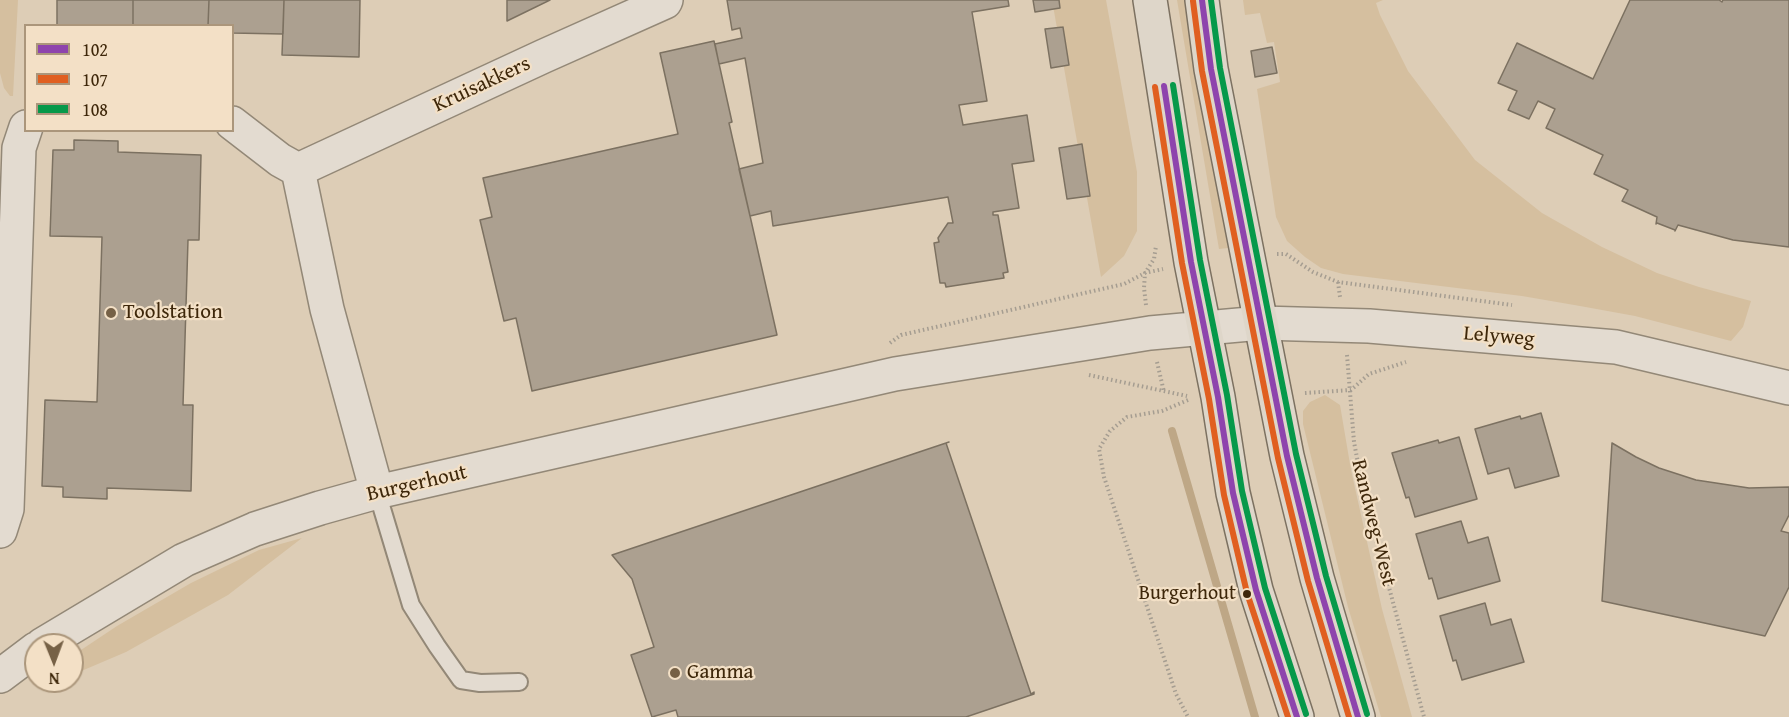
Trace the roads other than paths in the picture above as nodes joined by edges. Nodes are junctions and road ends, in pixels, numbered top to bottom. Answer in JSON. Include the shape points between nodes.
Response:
{"nodes":[{"id":1,"x":666,"y":0,"type":"edge"},
{"id":2,"x":1150,"y":0,"type":"edge"},
{"id":3,"x":1202,"y":0,"type":"edge"},
{"id":4,"x":234,"y":125,"type":"edge"},
{"id":5,"x":24,"y":132,"type":"edge"},
{"id":6,"x":298,"y":170,"type":"junction"},
{"id":7,"x":1261,"y":323,"type":"junction"},
{"id":8,"x":1204,"y":328,"type":"junction"},
{"id":9,"x":1789,"y":388,"type":"edge"},
{"id":10,"x":377,"y":492,"type":"junction"},
{"id":11,"x":0,"y":531,"type":"edge"},
{"id":12,"x":62,"y":633,"type":"edge"},
{"id":13,"x":24,"y":658,"type":"edge"},
{"id":14,"x":0,"y":676,"type":"edge"},
{"id":15,"x":519,"y":682,"type":"dead end"},
{"id":16,"x":1297,"y":717,"type":"edge"},
{"id":17,"x":1358,"y":717,"type":"edge"}],
"edges":[{"from":1,"to":6,"type":"street","name":"Kruisakkers"},
{"from":2,"to":8,"type":"main road"},
{"from":3,"to":7,"type":"main road","via":[[1211,69]]},
{"from":4,"to":6,"type":"street"},
{"from":5,"to":11,"type":"street","via":[[19,148],[7,509]]},
{"from":6,"to":10,"type":"street","via":[[327,309]]},
{"from":7,"to":8,"type":"street","name":"Lelyweg"},
{"from":7,"to":9,"type":"street","name":"Lelyweg","via":[[1369,326],[1616,347]]},
{"from":7,"to":17,"type":"main road","via":[[1287,456],[1317,579]]},
{"from":8,"to":10,"type":"street","name":"Burgerhout","via":[[1150,333],[895,374]]},
{"from":8,"to":16,"type":"main road","via":[[1235,504],[1256,590]]},
{"from":10,"to":12,"type":"street","name":"Burgerhout","via":[[255,529],[184,560]]},
{"from":10,"to":15,"type":"lane","via":[[411,606],[461,680]]},
{"from":13,"to":14,"type":"street"}]}
